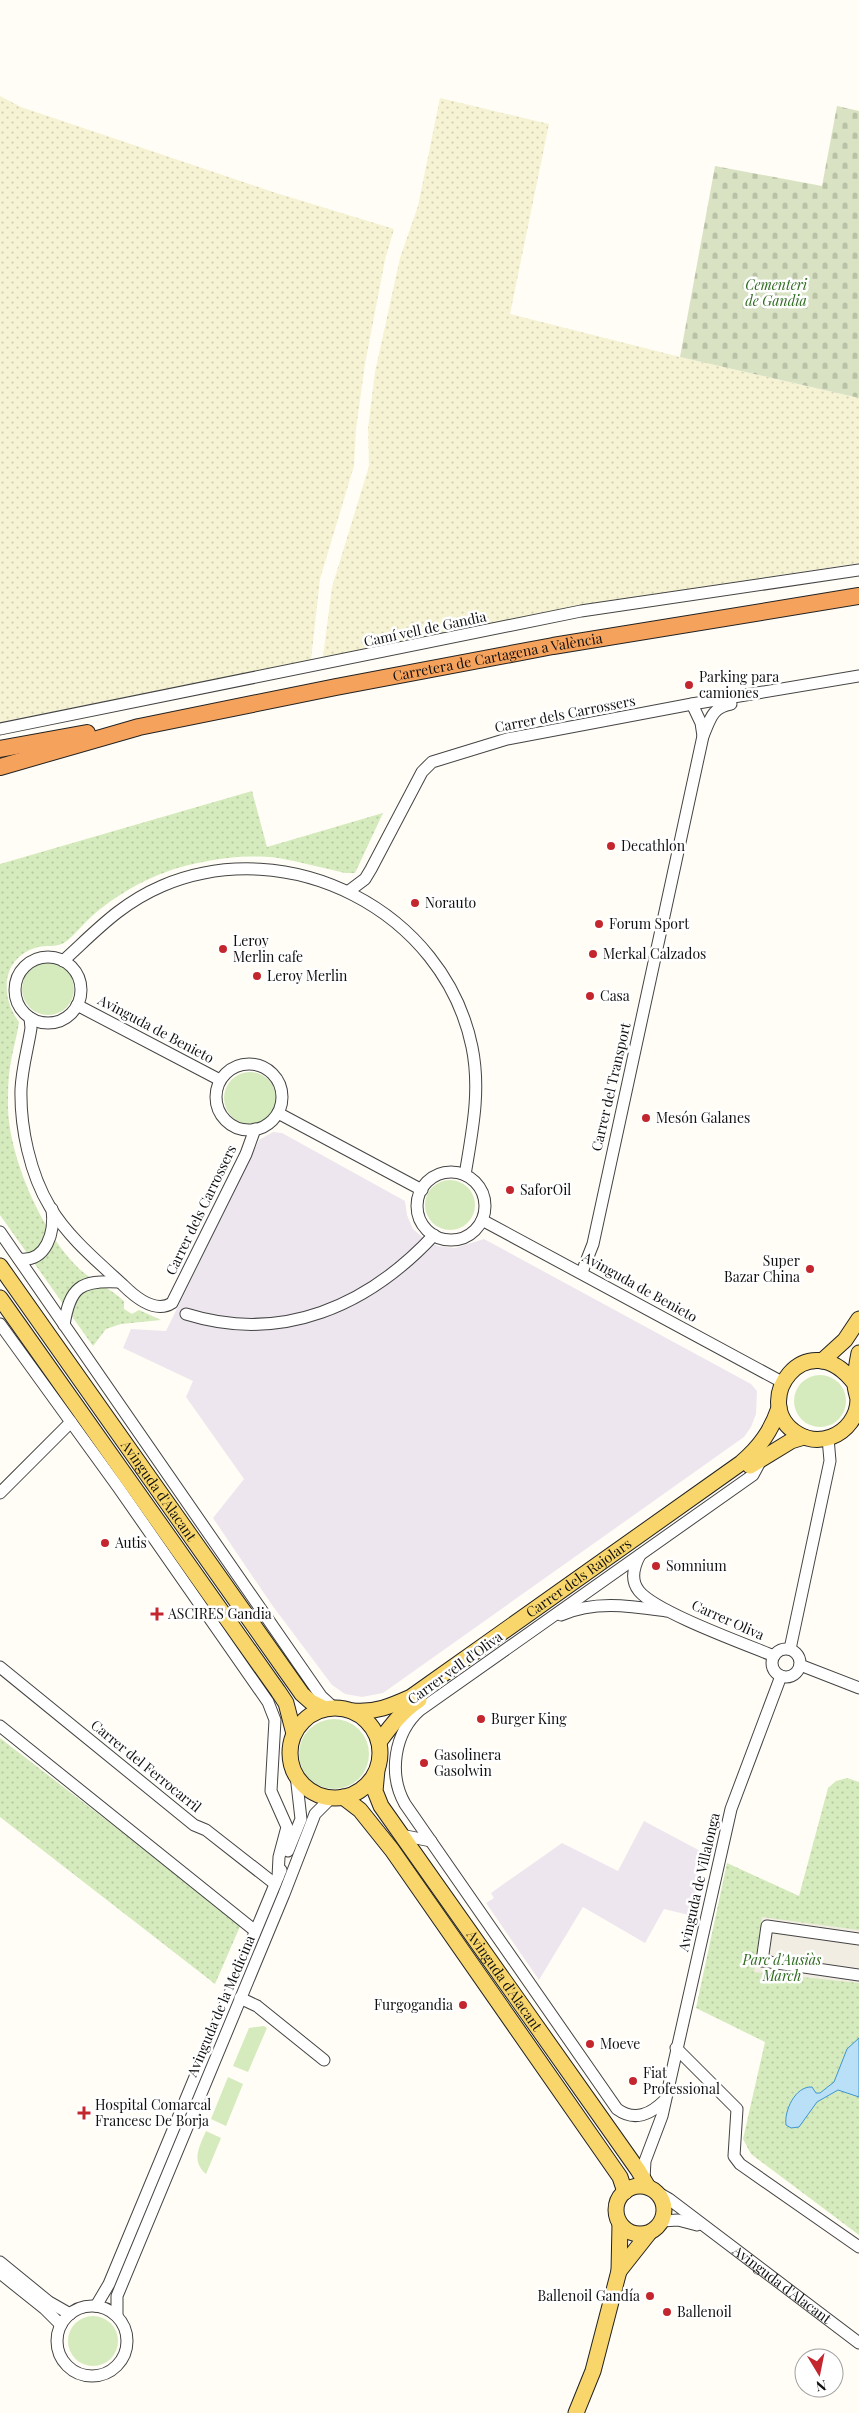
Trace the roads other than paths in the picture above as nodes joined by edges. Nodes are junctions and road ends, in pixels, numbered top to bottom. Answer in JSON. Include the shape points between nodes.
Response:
{"nodes":[{"id":1,"x":859,"y":570,"type":"edge"},
{"id":2,"x":859,"y":596,"type":"edge"},
{"id":3,"x":859,"y":676,"type":"edge"},
{"id":4,"x":859,"y":682,"type":"edge"},
{"id":5,"x":692,"y":704,"type":"junction"},
{"id":6,"x":139,"y":727,"type":"junction"},
{"id":7,"x":0,"y":730,"type":"edge"},
{"id":8,"x":108,"y":736,"type":"junction"},
{"id":9,"x":703,"y":736,"type":"junction"},
{"id":10,"x":0,"y":749,"type":"edge"},
{"id":11,"x":0,"y":759,"type":"edge"},
{"id":12,"x":0,"y":767,"type":"edge"},
{"id":13,"x":349,"y":891,"type":"junction"},
{"id":14,"x":63,"y":961,"type":"junction"},
{"id":15,"x":77,"y":1005,"type":"junction"},
{"id":16,"x":30,"y":1018,"type":"junction"},
{"id":17,"x":220,"y":1080,"type":"junction"},
{"id":18,"x":278,"y":1112,"type":"junction"},
{"id":19,"x":255,"y":1130,"type":"junction"},
{"id":20,"x":466,"y":1175,"type":"junction"},
{"id":21,"x":422,"y":1190,"type":"junction"},
{"id":22,"x":52,"y":1209,"type":"junction"},
{"id":23,"x":482,"y":1220,"type":"junction"},
{"id":24,"x":0,"y":1232,"type":"edge"},
{"id":25,"x":434,"y":1235,"type":"junction"},
{"id":26,"x":20,"y":1259,"type":"junction"},
{"id":27,"x":0,"y":1266,"type":"edge"},
{"id":28,"x":582,"y":1272,"type":"junction"},
{"id":29,"x":119,"y":1282,"type":"junction"},
{"id":30,"x":0,"y":1298,"type":"edge"},
{"id":31,"x":186,"y":1314,"type":"dead end"},
{"id":32,"x":859,"y":1319,"type":"edge"},
{"id":33,"x":0,"y":1324,"type":"edge"},
{"id":34,"x":64,"y":1325,"type":"junction"},
{"id":35,"x":859,"y":1354,"type":"edge"},
{"id":36,"x":822,"y":1361,"type":"junction"},
{"id":37,"x":782,"y":1382,"type":"junction"},
{"id":38,"x":855,"y":1384,"type":"junction"},
{"id":39,"x":858,"y":1406,"type":"edge"},
{"id":40,"x":779,"y":1408,"type":"junction"},
{"id":41,"x":71,"y":1422,"type":"junction"},
{"id":42,"x":804,"y":1437,"type":"junction"},
{"id":43,"x":828,"y":1438,"type":"junction"},
{"id":44,"x":762,"y":1457,"type":"junction"},
{"id":45,"x":0,"y":1493,"type":"edge"},
{"id":46,"x":641,"y":1554,"type":"junction"},
{"id":47,"x":670,"y":1612,"type":"junction"},
{"id":48,"x":540,"y":1624,"type":"junction"},
{"id":49,"x":790,"y":1649,"type":"junction"},
{"id":50,"x":774,"y":1656,"type":"junction"},
{"id":51,"x":800,"y":1665,"type":"junction"},
{"id":52,"x":0,"y":1667,"type":"edge"},
{"id":53,"x":781,"y":1676,"type":"junction"},
{"id":54,"x":859,"y":1688,"type":"edge"},
{"id":55,"x":329,"y":1708,"type":"junction"},
{"id":56,"x":353,"y":1711,"type":"junction"},
{"id":57,"x":0,"y":1726,"type":"edge"},
{"id":58,"x":294,"y":1734,"type":"junction"},
{"id":59,"x":380,"y":1742,"type":"junction"},
{"id":60,"x":377,"y":1770,"type":"junction"},
{"id":61,"x":296,"y":1775,"type":"junction"},
{"id":62,"x":338,"y":1797,"type":"junction"},
{"id":63,"x":401,"y":1835,"type":"junction"},
{"id":64,"x":431,"y":1841,"type":"junction"},
{"id":65,"x":276,"y":1881,"type":"junction"},
{"id":66,"x":254,"y":1930,"type":"junction"},
{"id":67,"x":859,"y":1939,"type":"edge"},
{"id":68,"x":859,"y":1975,"type":"edge"},
{"id":69,"x":240,"y":1998,"type":"junction"},
{"id":70,"x":676,"y":2048,"type":"junction"},
{"id":71,"x":324,"y":2060,"type":"dead end"},
{"id":72,"x":598,"y":2083,"type":"junction"},
{"id":73,"x":666,"y":2100,"type":"junction"},
{"id":74,"x":610,"y":2130,"type":"junction"},
{"id":75,"x":649,"y":2186,"type":"junction"},
{"id":76,"x":625,"y":2192,"type":"junction"},
{"id":77,"x":662,"y":2221,"type":"junction"},
{"id":78,"x":620,"y":2224,"type":"junction"},
{"id":79,"x":704,"y":2227,"type":"junction"},
{"id":80,"x":649,"y":2233,"type":"junction"},
{"id":81,"x":859,"y":2246,"type":"edge"},
{"id":82,"x":0,"y":2262,"type":"edge"},
{"id":83,"x":619,"y":2271,"type":"junction"},
{"id":84,"x":0,"y":2273,"type":"edge"},
{"id":85,"x":96,"y":2306,"type":"junction"},
{"id":86,"x":70,"y":2314,"type":"junction"},
{"id":87,"x":117,"y":2316,"type":"junction"},
{"id":88,"x":61,"y":2326,"type":"junction"},
{"id":89,"x":859,"y":2343,"type":"edge"},
{"id":90,"x":576,"y":2413,"type":"edge"}],
"edges":[{"from":1,"to":7,"type":"street","name":"Camí vell de Gandia","via":[[581,611]]},
{"from":2,"to":6,"type":"highway","name":"Carretera de Cartagena a València","via":[[553,646]]},
{"from":3,"to":5,"type":"street","name":"Carrer dels Carrossers"},
{"from":4,"to":9,"type":"street","via":[[718,707],[712,713]]},
{"from":5,"to":9,"type":"street","name":"Carrer del Transport"},
{"from":5,"to":13,"type":"street","name":"Carrer dels Carrossers","via":[[507,739],[432,762],[422,772],[365,879]]},
{"from":6,"to":8,"type":"highway"},
{"from":6,"to":10,"type":"highway","via":[[103,730]]},
{"from":8,"to":11,"type":"highway"},
{"from":8,"to":12,"type":"highway"},
{"from":9,"to":28,"type":"street","name":"Carrer del Transport","via":[[593,1244]]},
{"from":13,"to":14,"type":"street","via":[[320,880],[269,869],[225,870],[187,878],[160,887],[116,912]]},
{"from":13,"to":20,"type":"street","via":[[386,914],[425,951],[444,978],[461,1013],[472,1046],[477,1092]]},
{"from":14,"to":15,"type":"street","via":[[71,967],[80,985]]},
{"from":14,"to":16,"type":"street","via":[[38,959],[20,971],[16,980],[16,999]]},
{"from":15,"to":16,"type":"street","via":[[63,1019],[54,1022],[43,1023]]},
{"from":15,"to":17,"type":"street","name":"Avinguda de Benieto"},
{"from":16,"to":22,"type":"street","via":[[21,1089],[24,1128],[35,1171]]},
{"from":17,"to":18,"type":"street","via":[[243,1064],[263,1067],[281,1088]]},
{"from":17,"to":19,"type":"street","via":[[216,1090],[219,1112],[225,1120],[241,1129]]},
{"from":18,"to":19,"type":"street","via":[[272,1120]]},
{"from":18,"to":21,"type":"street"},
{"from":19,"to":29,"type":"street","name":"Carrer dels Carrossers","via":[[172,1303],[157,1308]]},
{"from":20,"to":21,"type":"street","via":[[456,1172],[436,1176]]},
{"from":20,"to":23,"type":"street","via":[[483,1194],[485,1211]]},
{"from":21,"to":25,"type":"street","via":[[418,1204],[420,1220]]},
{"from":22,"to":26,"type":"street","via":[[54,1222],[45,1249],[32,1259]]},
{"from":22,"to":29,"type":"street","via":[[73,1237]]},
{"from":23,"to":25,"type":"street","via":[[467,1236],[444,1239]]},
{"from":23,"to":28,"type":"street","name":"Avinguda de Benieto"},
{"from":24,"to":26,"type":"street","name":"Avinguda d'Alacant"},
{"from":25,"to":31,"type":"street","via":[[379,1285],[347,1303],[314,1315],[285,1322],[249,1325],[215,1322]]},
{"from":26,"to":34,"type":"street","name":"Avinguda d'Alacant"},
{"from":27,"to":55,"type":"main road","name":"Avinguda d'Alacant","via":[[302,1694],[311,1702]]},
{"from":28,"to":37,"type":"street","name":"Avinguda de Benieto"},
{"from":29,"to":34,"type":"street","via":[[99,1282],[78,1289],[67,1304]]},
{"from":30,"to":58,"type":"main road","name":"Avinguda d'Alacant","via":[[278,1691],[286,1703]]},
{"from":32,"to":36,"type":"main road","via":[[845,1340]]},
{"from":33,"to":41,"type":"street"},
{"from":34,"to":55,"type":"street","name":"Avinguda d'Alacant"},
{"from":35,"to":38,"type":"main road"},
{"from":36,"to":37,"type":"main road","via":[[804,1363],[793,1369]]},
{"from":36,"to":38,"type":"main road","via":[[838,1366]]},
{"from":37,"to":40,"type":"main road"},
{"from":38,"to":39,"type":"main road"},
{"from":39,"to":43,"type":"main road","via":[[846,1428]]},
{"from":40,"to":42,"type":"main road","via":[[788,1426]]},
{"from":40,"to":56,"type":"main road","name":"Carrer dels Rajolars","via":[[767,1436],[741,1464],[411,1697],[385,1709]]},
{"from":41,"to":45,"type":"street"},
{"from":41,"to":65,"type":"street","name":"Avinguda de la Medicina","via":[[263,1694],[275,1720],[270,1791],[287,1827]]},
{"from":42,"to":43,"type":"main road"},
{"from":42,"to":44,"type":"main road","name":"Carrer dels Rajolars"},
{"from":43,"to":49,"type":"street","via":[[829,1470]]},
{"from":44,"to":46,"type":"street","name":"Carrer vell d'Oliva","via":[[753,1476]]},
{"from":44,"to":59,"type":"main road","name":"Carrer dels Rajolars","via":[[408,1707]]},
{"from":46,"to":47,"type":"street","name":"Carrer Oliva","via":[[633,1571],[638,1590]]},
{"from":46,"to":48,"type":"street","name":"Carrer vell d'Oliva"},
{"from":47,"to":48,"type":"street","name":"Carrer Oliva","via":[[626,1606],[587,1607]]},
{"from":47,"to":50,"type":"street","name":"Carrer Oliva"},
{"from":48,"to":64,"type":"street","name":"Carrer vell d'Oliva","via":[[420,1710],[404,1728],[397,1751],[396,1781],[405,1804]]},
{"from":49,"to":50,"type":"street","via":[[781,1649]]},
{"from":49,"to":51,"type":"street","via":[[797,1653]]},
{"from":50,"to":53,"type":"street","via":[[773,1667]]},
{"from":51,"to":53,"type":"street","via":[[795,1674]]},
{"from":51,"to":54,"type":"street"},
{"from":52,"to":65,"type":"street","name":"Carrer del Ferrocarril","via":[[194,1826],[206,1830]]},
{"from":53,"to":70,"type":"street","name":"Avinguda de Villalonga","via":[[731,1809]]},
{"from":55,"to":56,"type":"main road"},
{"from":55,"to":58,"type":"main road","via":[[312,1714]]},
{"from":56,"to":59,"type":"main road","via":[[365,1718]]},
{"from":57,"to":66,"type":"street"},
{"from":58,"to":61,"type":"main road","via":[[290,1755]]},
{"from":59,"to":60,"type":"main road"},
{"from":60,"to":62,"type":"main road","via":[[363,1788]]},
{"from":60,"to":63,"type":"main road","name":"Avinguda d'Alacant","via":[[375,1791]]},
{"from":61,"to":62,"type":"main road","via":[[311,1791]]},
{"from":61,"to":65,"type":"street","name":"Avinguda de la Medicina","via":[[301,1819]]},
{"from":62,"to":69,"type":"street","name":"Avinguda de la Medicina","via":[[315,1814]]},
{"from":62,"to":76,"type":"main road","name":"Avinguda d'Alacant","via":[[360,1810],[392,1850],[620,2177]]},
{"from":63,"to":64,"type":"street"},
{"from":63,"to":74,"type":"main road","name":"Avinguda d'Alacant"},
{"from":64,"to":72,"type":"street","name":"Carrer vell d'Oliva"},
{"from":65,"to":66,"type":"street","name":"Avinguda de la Medicina"},
{"from":66,"to":85,"type":"street","name":"Avinguda de la Medicina","via":[[109,2284]]},
{"from":67,"to":68,"type":"street","via":[[767,1926],[762,1961]]},
{"from":69,"to":71,"type":"street","via":[[257,2006]]},
{"from":69,"to":87,"type":"street","name":"Avinguda de la Medicina","via":[[118,2296]]},
{"from":70,"to":73,"type":"street","name":"Avinguda de Villalonga"},
{"from":70,"to":81,"type":"street","via":[[737,2109],[734,2156],[740,2164]]},
{"from":72,"to":73,"type":"street","name":"Carrer vell d'Oliva","via":[[617,2109],[628,2116],[649,2113]]},
{"from":72,"to":74,"type":"street","name":"Carrer vell d'Oliva"},
{"from":73,"to":75,"type":"street","name":"Avinguda de Villalonga","via":[[645,2161]]},
{"from":74,"to":75,"type":"main road","name":"Avinguda d'Alacant"},
{"from":75,"to":76,"type":"main road"},
{"from":75,"to":77,"type":"main road","via":[[663,2201]]},
{"from":75,"to":79,"type":"street","name":"Avinguda d'Alacant"},
{"from":76,"to":78,"type":"main road","via":[[616,2211]]},
{"from":77,"to":79,"type":"street","name":"Avinguda d'Alacant","via":[[678,2220]]},
{"from":77,"to":80,"type":"main road"},
{"from":78,"to":80,"type":"main road","via":[[630,2233]]},
{"from":78,"to":83,"type":"main road"},
{"from":79,"to":89,"type":"street","name":"Avinguda d'Alacant"},
{"from":80,"to":83,"type":"main road"},
{"from":82,"to":86,"type":"street"},
{"from":83,"to":90,"type":"main road","via":[[593,2371]]},
{"from":84,"to":88,"type":"street","via":[[45,2308]]},
{"from":85,"to":86,"type":"street"},
{"from":85,"to":87,"type":"street"},
{"from":86,"to":88,"type":"street"},
{"from":87,"to":88,"type":"street","via":[[126,2331],[127,2347],[115,2369],[99,2376],[79,2374],[64,2362],[57,2344]]}]}
